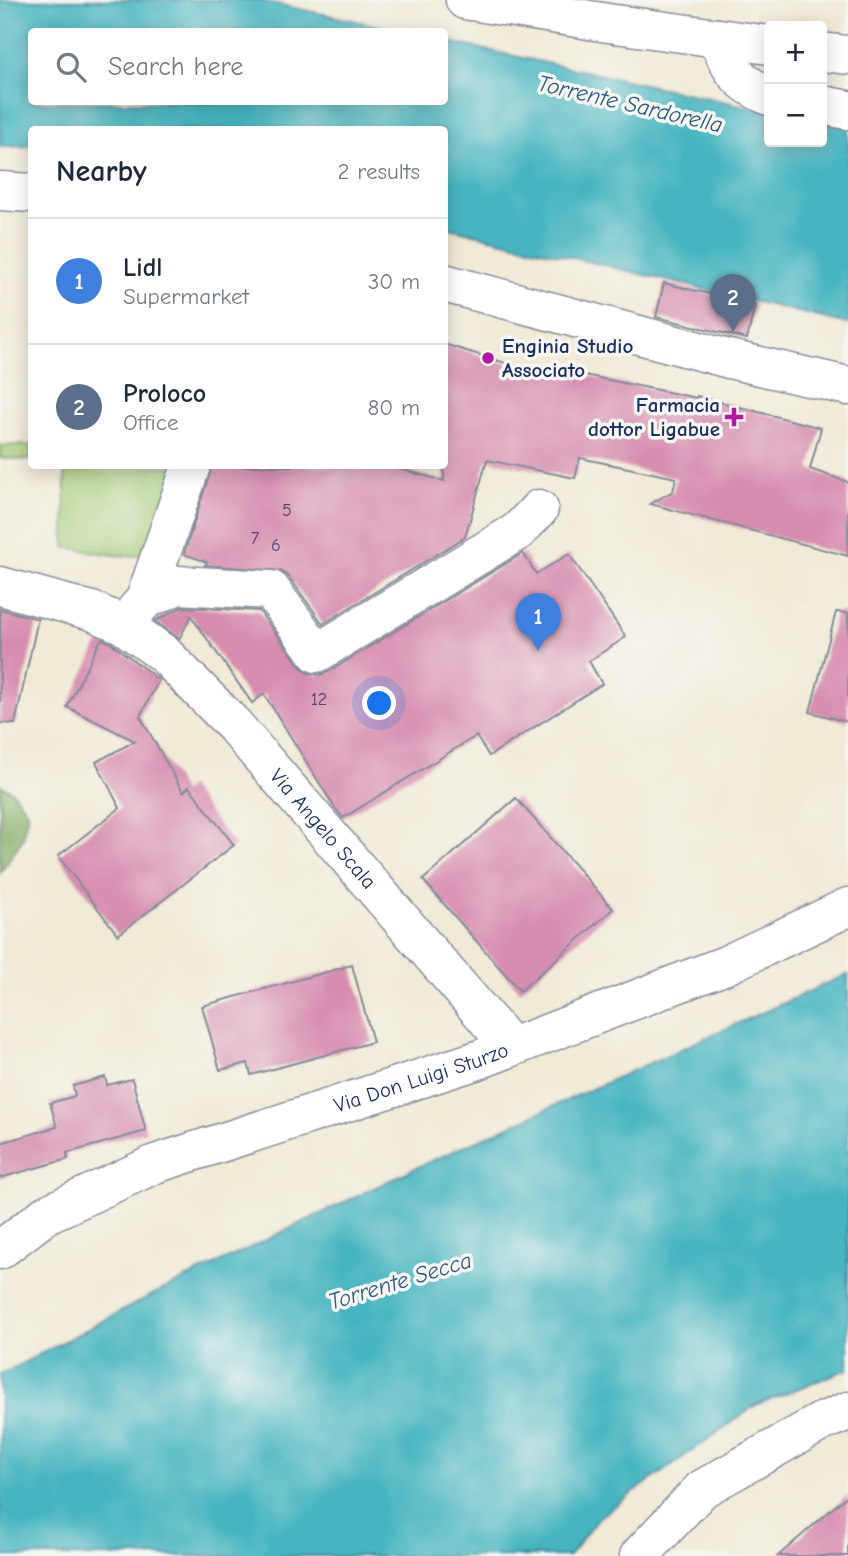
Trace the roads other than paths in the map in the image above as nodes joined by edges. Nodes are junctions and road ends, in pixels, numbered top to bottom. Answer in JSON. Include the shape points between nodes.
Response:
{"nodes":[{"id":1,"x":465,"y":0,"type":"edge"},
{"id":2,"x":611,"y":12,"type":"edge"},
{"id":3,"x":718,"y":38,"type":"junction"},
{"id":4,"x":764,"y":44,"type":"edge"},
{"id":5,"x":827,"y":53,"type":"edge"},
{"id":6,"x":848,"y":55,"type":"edge"},
{"id":7,"x":764,"y":94,"type":"edge"},
{"id":8,"x":827,"y":106,"type":"edge"},
{"id":9,"x":848,"y":110,"type":"edge"},
{"id":10,"x":0,"y":191,"type":"edge"},
{"id":11,"x":28,"y":193,"type":"edge"},
{"id":12,"x":448,"y":284,"type":"edge"},
{"id":13,"x":848,"y":386,"type":"edge"},
{"id":14,"x":190,"y":469,"type":"edge"},
{"id":15,"x":539,"y":509,"type":"dead end"},
{"id":16,"x":0,"y":586,"type":"edge"},
{"id":17,"x":134,"y":612,"type":"junction"},
{"id":18,"x":848,"y":908,"type":"edge"},
{"id":19,"x":511,"y":1047,"type":"junction"},
{"id":20,"x":0,"y":1250,"type":"edge"},
{"id":21,"x":848,"y":1411,"type":"edge"},
{"id":22,"x":639,"y":1556,"type":"edge"}],
"edges":[{"from":1,"to":2,"type":"street"},
{"from":2,"to":3,"type":"street"},
{"from":3,"to":4,"type":"street"},
{"from":3,"to":7,"type":"street","via":[[737,77]]},
{"from":5,"to":6,"type":"street"},
{"from":8,"to":9,"type":"street"},
{"from":10,"to":11,"type":"street"},
{"from":12,"to":13,"type":"street"},
{"from":14,"to":17,"type":"street","via":[[162,556]]},
{"from":15,"to":17,"type":"street","via":[[518,531],[317,653],[271,590],[178,585]]},
{"from":16,"to":17,"type":"street","name":"Via Angelo Scala","via":[[92,611]]},
{"from":17,"to":19,"type":"street","name":"Via Angelo Scala","via":[[164,654],[233,724]]},
{"from":18,"to":19,"type":"street","name":"Via Don Luigi Sturzo","via":[[726,965]]},
{"from":19,"to":20,"type":"street","name":"Via Don Luigi Sturzo","via":[[155,1164],[47,1214]]},
{"from":21,"to":22,"type":"street","via":[[702,1489]]}]}
